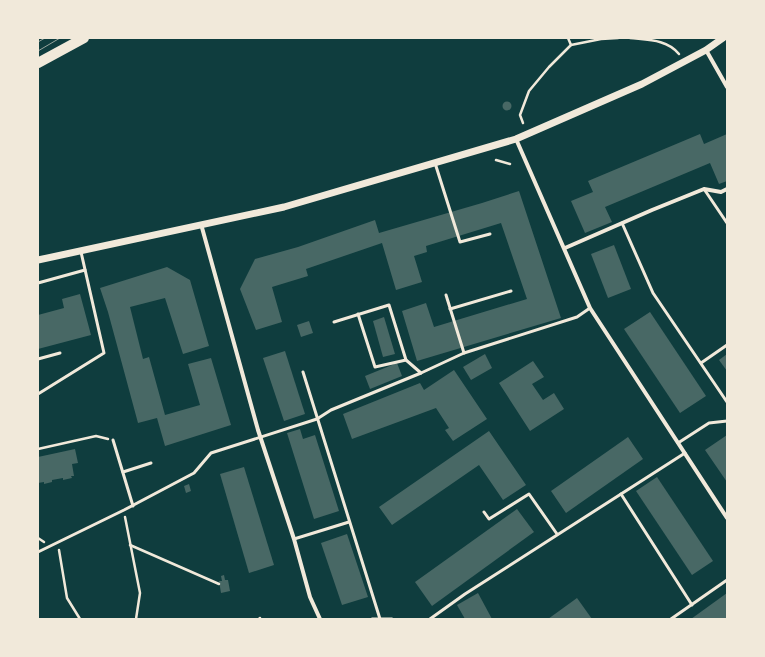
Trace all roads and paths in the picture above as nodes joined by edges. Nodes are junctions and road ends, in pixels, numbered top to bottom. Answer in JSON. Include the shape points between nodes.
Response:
{"nodes":[{"id":1,"x":84,"y":38,"type":"edge"},
{"id":2,"x":568,"y":38,"type":"edge"},
{"id":3,"x":618,"y":38,"type":"edge"},
{"id":4,"x":630,"y":38,"type":"edge"},
{"id":5,"x":723,"y":38,"type":"edge"},
{"id":6,"x":572,"y":45,"type":"junction"},
{"id":7,"x":706,"y":50,"type":"junction"},
{"id":8,"x":679,"y":55,"type":"dead end"},
{"id":9,"x":38,"y":63,"type":"edge"},
{"id":10,"x":727,"y":87,"type":"edge"},
{"id":11,"x":523,"y":123,"type":"dead end"},
{"id":12,"x":516,"y":139,"type":"junction"},
{"id":13,"x":496,"y":160,"type":"dead end"},
{"id":14,"x":435,"y":163,"type":"junction"},
{"id":15,"x":510,"y":164,"type":"dead end"},
{"id":16,"x":704,"y":189,"type":"junction"},
{"id":17,"x":727,"y":189,"type":"edge"},
{"id":18,"x":622,"y":223,"type":"junction"},
{"id":19,"x":727,"y":223,"type":"edge"},
{"id":20,"x":201,"y":224,"type":"junction"},
{"id":21,"x":490,"y":234,"type":"dead end"},
{"id":22,"x":565,"y":248,"type":"junction"},
{"id":23,"x":80,"y":250,"type":"junction"},
{"id":24,"x":38,"y":260,"type":"edge"},
{"id":25,"x":85,"y":270,"type":"junction"},
{"id":26,"x":38,"y":283,"type":"edge"},
{"id":27,"x":510,"y":290,"type":"dead end"},
{"id":28,"x":446,"y":295,"type":"dead end"},
{"id":29,"x":590,"y":308,"type":"junction"},
{"id":30,"x":450,"y":309,"type":"junction"},
{"id":31,"x":358,"y":314,"type":"junction"},
{"id":32,"x":334,"y":322,"type":"dead end"},
{"id":33,"x":727,"y":345,"type":"edge"},
{"id":34,"x":60,"y":353,"type":"dead end"},
{"id":35,"x":464,"y":353,"type":"junction"},
{"id":36,"x":38,"y":359,"type":"edge"},
{"id":37,"x":406,"y":360,"type":"junction"},
{"id":38,"x":701,"y":363,"type":"junction"},
{"id":39,"x":303,"y":372,"type":"dead end"},
{"id":40,"x":421,"y":373,"type":"junction"},
{"id":41,"x":38,"y":394,"type":"edge"},
{"id":42,"x":727,"y":402,"type":"edge"},
{"id":43,"x":317,"y":419,"type":"junction"},
{"id":44,"x":727,"y":421,"type":"edge"},
{"id":45,"x":261,"y":437,"type":"junction"},
{"id":46,"x":114,"y":440,"type":"joint"},
{"id":47,"x":678,"y":443,"type":"junction"},
{"id":48,"x":38,"y":449,"type":"edge"},
{"id":49,"x":685,"y":454,"type":"junction"},
{"id":50,"x":151,"y":463,"type":"dead end"},
{"id":51,"x":123,"y":472,"type":"junction"},
{"id":52,"x":621,"y":494,"type":"junction"},
{"id":53,"x":133,"y":506,"type":"junction"},
{"id":54,"x":124,"y":510,"type":"junction"},
{"id":55,"x":484,"y":512,"type":"dead end"},
{"id":56,"x":727,"y":518,"type":"edge"},
{"id":57,"x":349,"y":522,"type":"junction"},
{"id":58,"x":557,"y":534,"type":"junction"},
{"id":59,"x":294,"y":540,"type":"junction"},
{"id":60,"x":58,"y":543,"type":"junction"},
{"id":61,"x":130,"y":545,"type":"junction"},
{"id":62,"x":38,"y":552,"type":"edge"},
{"id":63,"x":727,"y":580,"type":"edge"},
{"id":64,"x":219,"y":584,"type":"dead end"},
{"id":65,"x":692,"y":605,"type":"junction"},
{"id":66,"x":80,"y":619,"type":"edge"},
{"id":67,"x":136,"y":619,"type":"edge"},
{"id":68,"x":320,"y":619,"type":"edge"},
{"id":69,"x":372,"y":619,"type":"edge"},
{"id":70,"x":379,"y":619,"type":"edge"},
{"id":71,"x":392,"y":619,"type":"edge"},
{"id":72,"x":430,"y":619,"type":"edge"},
{"id":73,"x":671,"y":619,"type":"edge"}],
"edges":[{"from":1,"to":9,"type":"main road"},
{"from":2,"to":6,"type":"path"},
{"from":3,"to":6,"type":"path"},
{"from":4,"to":8,"type":"path","via":[[656,40],[675,49]]},
{"from":5,"to":7,"type":"street"},
{"from":6,"to":11,"type":"path","via":[[529,91],[520,115]]},
{"from":7,"to":10,"type":"street"},
{"from":7,"to":12,"type":"street","via":[[642,84]]},
{"from":12,"to":14,"type":"street"},
{"from":12,"to":22,"type":"street"},
{"from":13,"to":15,"type":"path"},
{"from":14,"to":20,"type":"street","via":[[284,207]]},
{"from":14,"to":21,"type":"lane","via":[[460,242]]},
{"from":16,"to":17,"type":"street","via":[[721,192]]},
{"from":16,"to":18,"type":"street"},
{"from":16,"to":19,"type":"lane"},
{"from":18,"to":22,"type":"street"},
{"from":18,"to":38,"type":"lane","via":[[653,292]]},
{"from":20,"to":23,"type":"street"},
{"from":20,"to":45,"type":"street"},
{"from":22,"to":29,"type":"street"},
{"from":23,"to":24,"type":"street"},
{"from":23,"to":25,"type":"lane"},
{"from":25,"to":26,"type":"lane"},
{"from":25,"to":41,"type":"lane","via":[[104,353]]},
{"from":27,"to":30,"type":"lane"},
{"from":28,"to":30,"type":"lane"},
{"from":29,"to":35,"type":"lane","via":[[577,317]]},
{"from":29,"to":47,"type":"street"},
{"from":30,"to":35,"type":"lane"},
{"from":31,"to":32,"type":"lane"},
{"from":31,"to":37,"type":"lane","via":[[375,367]]},
{"from":31,"to":37,"type":"lane","via":[[388,305]]},
{"from":33,"to":38,"type":"lane"},
{"from":34,"to":36,"type":"lane"},
{"from":35,"to":40,"type":"lane"},
{"from":37,"to":40,"type":"lane"},
{"from":38,"to":42,"type":"lane"},
{"from":39,"to":43,"type":"lane"},
{"from":40,"to":43,"type":"lane","via":[[330,410]]},
{"from":43,"to":45,"type":"lane"},
{"from":43,"to":57,"type":"lane"},
{"from":44,"to":47,"type":"lane","via":[[709,423]]},
{"from":45,"to":53,"type":"lane","via":[[211,453],[194,473]]},
{"from":45,"to":59,"type":"street"},
{"from":46,"to":48,"type":"path","via":[[96,436]]},
{"from":46,"to":51,"type":"lane"},
{"from":47,"to":49,"type":"street"},
{"from":49,"to":52,"type":"lane"},
{"from":49,"to":56,"type":"street"},
{"from":50,"to":51,"type":"lane"},
{"from":51,"to":53,"type":"lane"},
{"from":52,"to":58,"type":"lane"},
{"from":52,"to":65,"type":"lane"},
{"from":53,"to":54,"type":"lane"},
{"from":54,"to":60,"type":"lane"},
{"from":54,"to":61,"type":"path"},
{"from":55,"to":58,"type":"lane","via":[[489,520],[529,494]]},
{"from":57,"to":59,"type":"lane"},
{"from":57,"to":70,"type":"lane"},
{"from":58,"to":72,"type":"lane"},
{"from":59,"to":68,"type":"street","via":[[310,597]]},
{"from":60,"to":62,"type":"lane"},
{"from":60,"to":66,"type":"path","via":[[67,598]]},
{"from":61,"to":64,"type":"path"},
{"from":61,"to":67,"type":"path","via":[[140,593]]},
{"from":63,"to":65,"type":"lane"},
{"from":65,"to":73,"type":"lane"},
{"from":69,"to":70,"type":"lane"},
{"from":70,"to":71,"type":"lane"}]}
